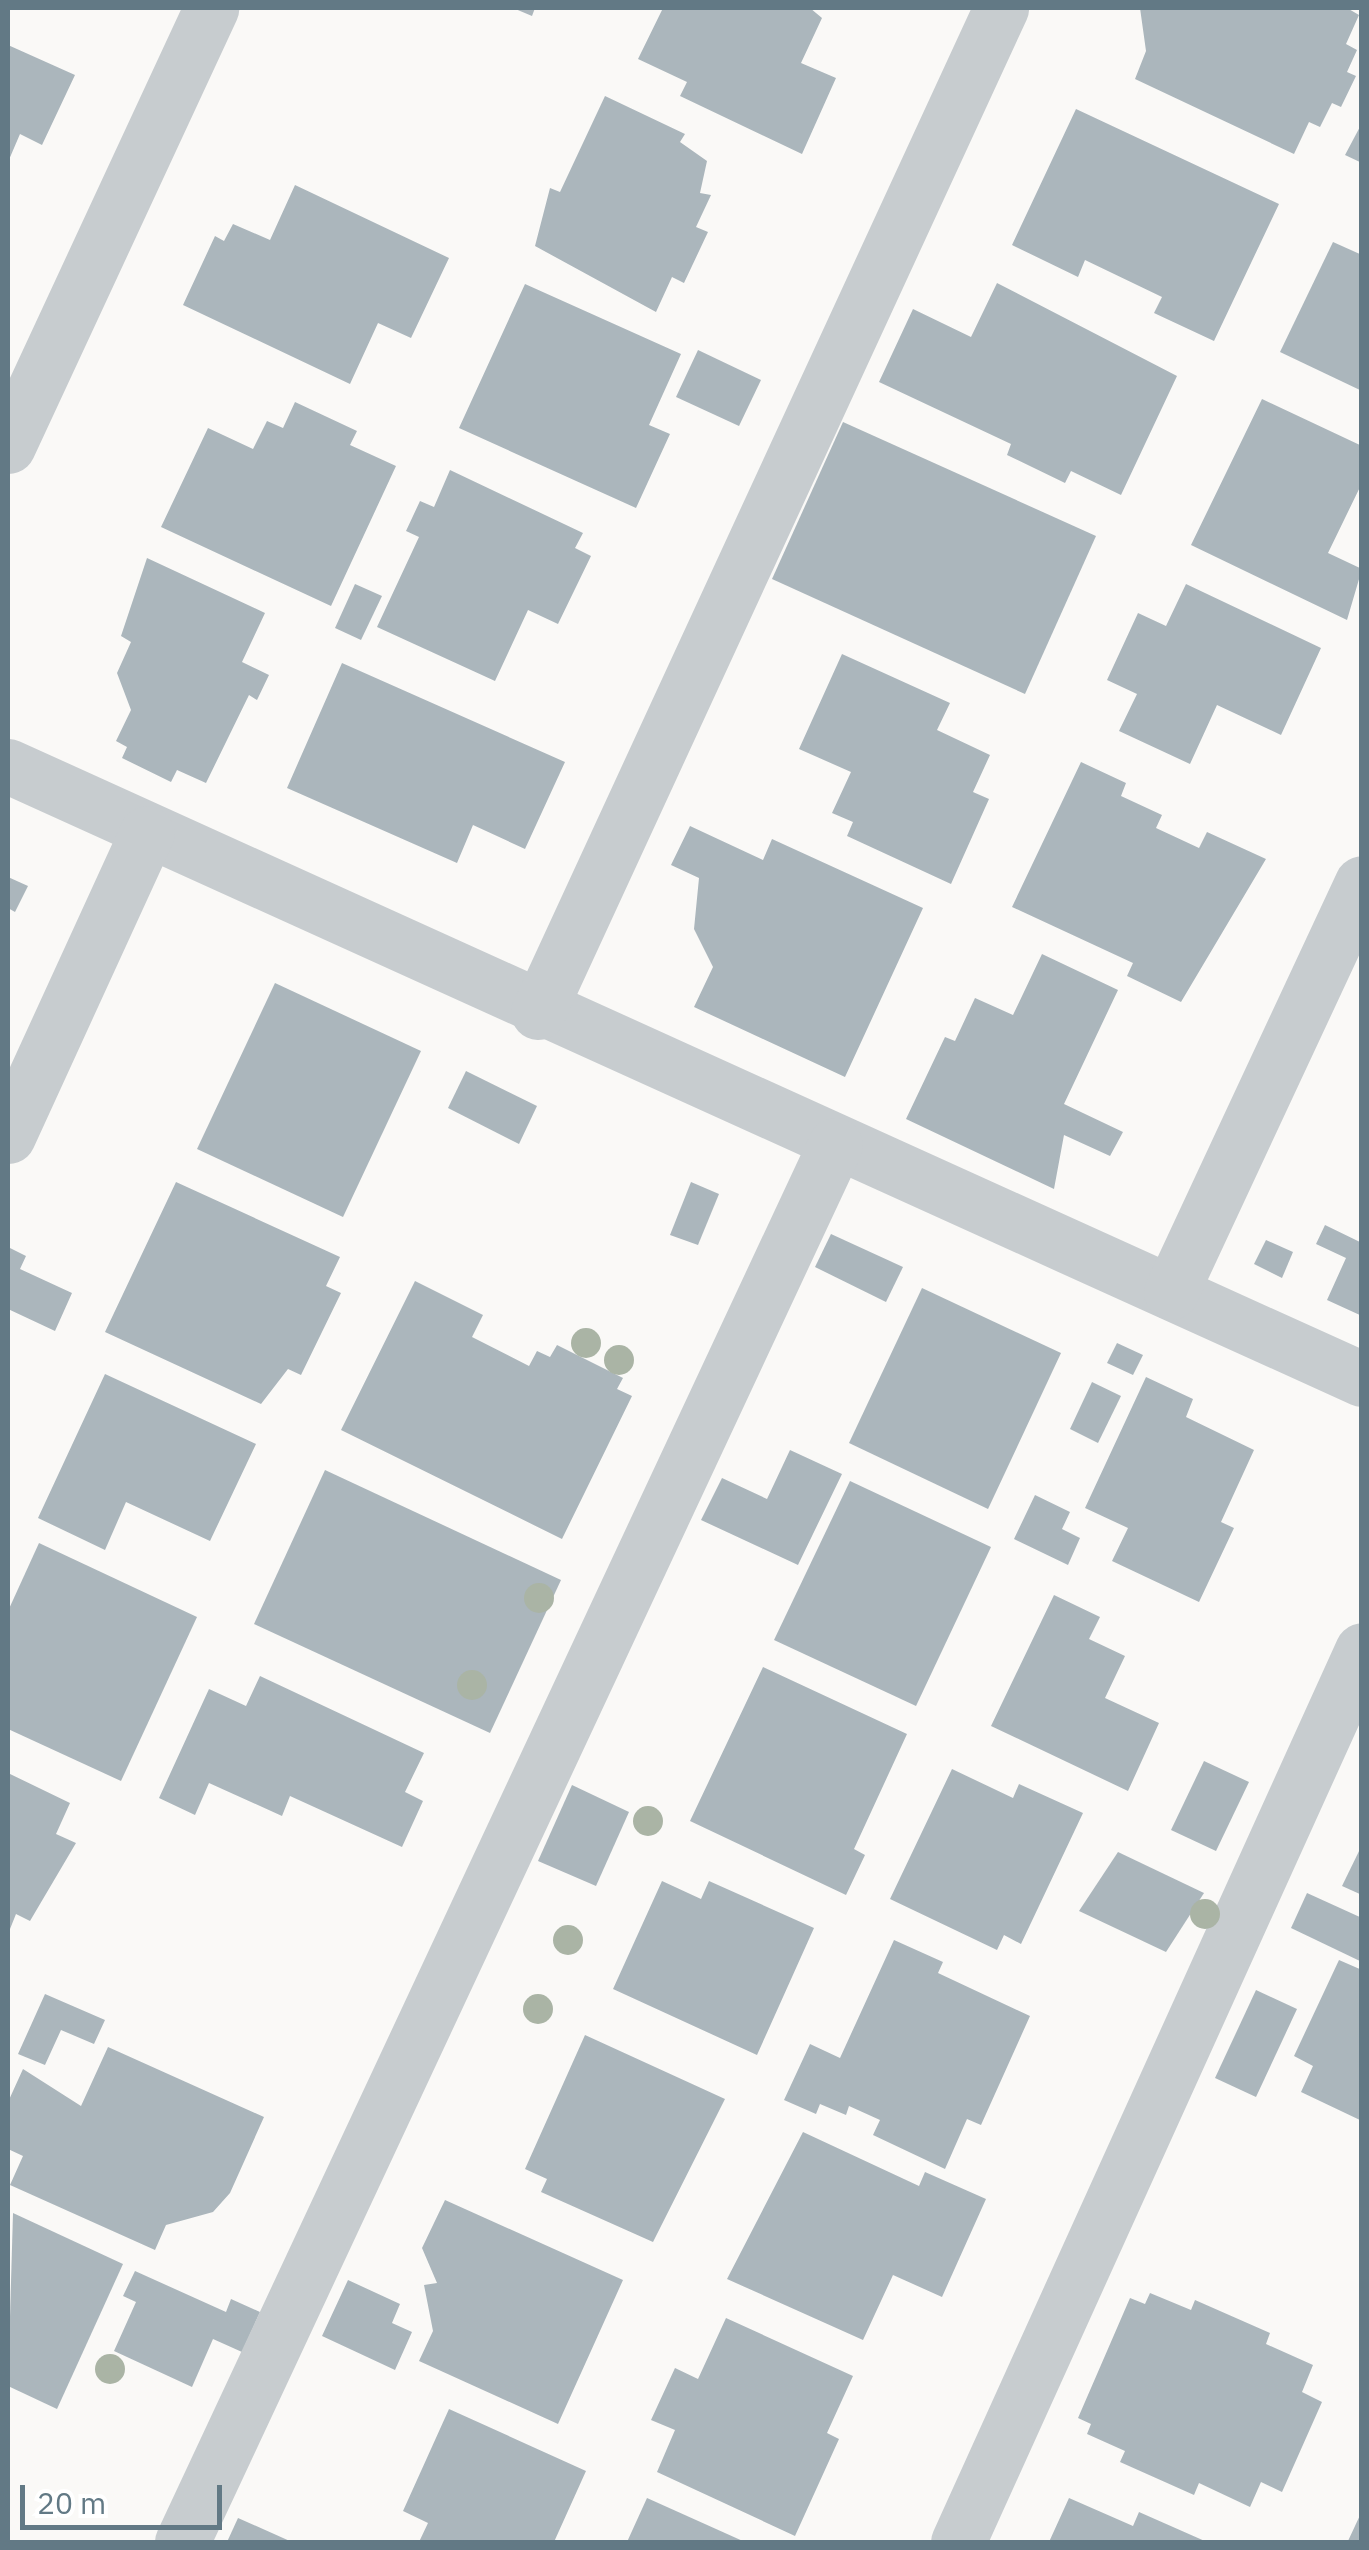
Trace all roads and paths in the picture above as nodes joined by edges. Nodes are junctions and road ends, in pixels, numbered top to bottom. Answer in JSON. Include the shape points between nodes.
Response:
{"nodes":[{"id":1,"x":211,"y":8,"type":"edge"},
{"id":2,"x":1001,"y":8,"type":"edge"},
{"id":3,"x":8,"y":446,"type":"edge"},
{"id":4,"x":8,"y":766,"type":"edge"},
{"id":5,"x":146,"y":834,"type":"junction"},
{"id":6,"x":1362,"y":883,"type":"edge"},
{"id":7,"x":538,"y":1012,"type":"junction"},
{"id":8,"x":8,"y":1136,"type":"edge"},
{"id":9,"x":836,"y":1145,"type":"junction"},
{"id":10,"x":1171,"y":1292,"type":"junction"},
{"id":11,"x":1362,"y":1379,"type":"edge"},
{"id":12,"x":1362,"y":1650,"type":"edge"},
{"id":13,"x":182,"y":2542,"type":"edge"},
{"id":14,"x":958,"y":2542,"type":"edge"}],
"edges":[{"from":1,"to":3,"type":"street"},
{"from":2,"to":7,"type":"street"},
{"from":4,"to":5,"type":"street"},
{"from":5,"to":7,"type":"street"},
{"from":5,"to":8,"type":"street"},
{"from":6,"to":10,"type":"street"},
{"from":7,"to":9,"type":"street"},
{"from":9,"to":10,"type":"street"},
{"from":9,"to":13,"type":"street"},
{"from":10,"to":11,"type":"street"},
{"from":12,"to":14,"type":"street"}]}
